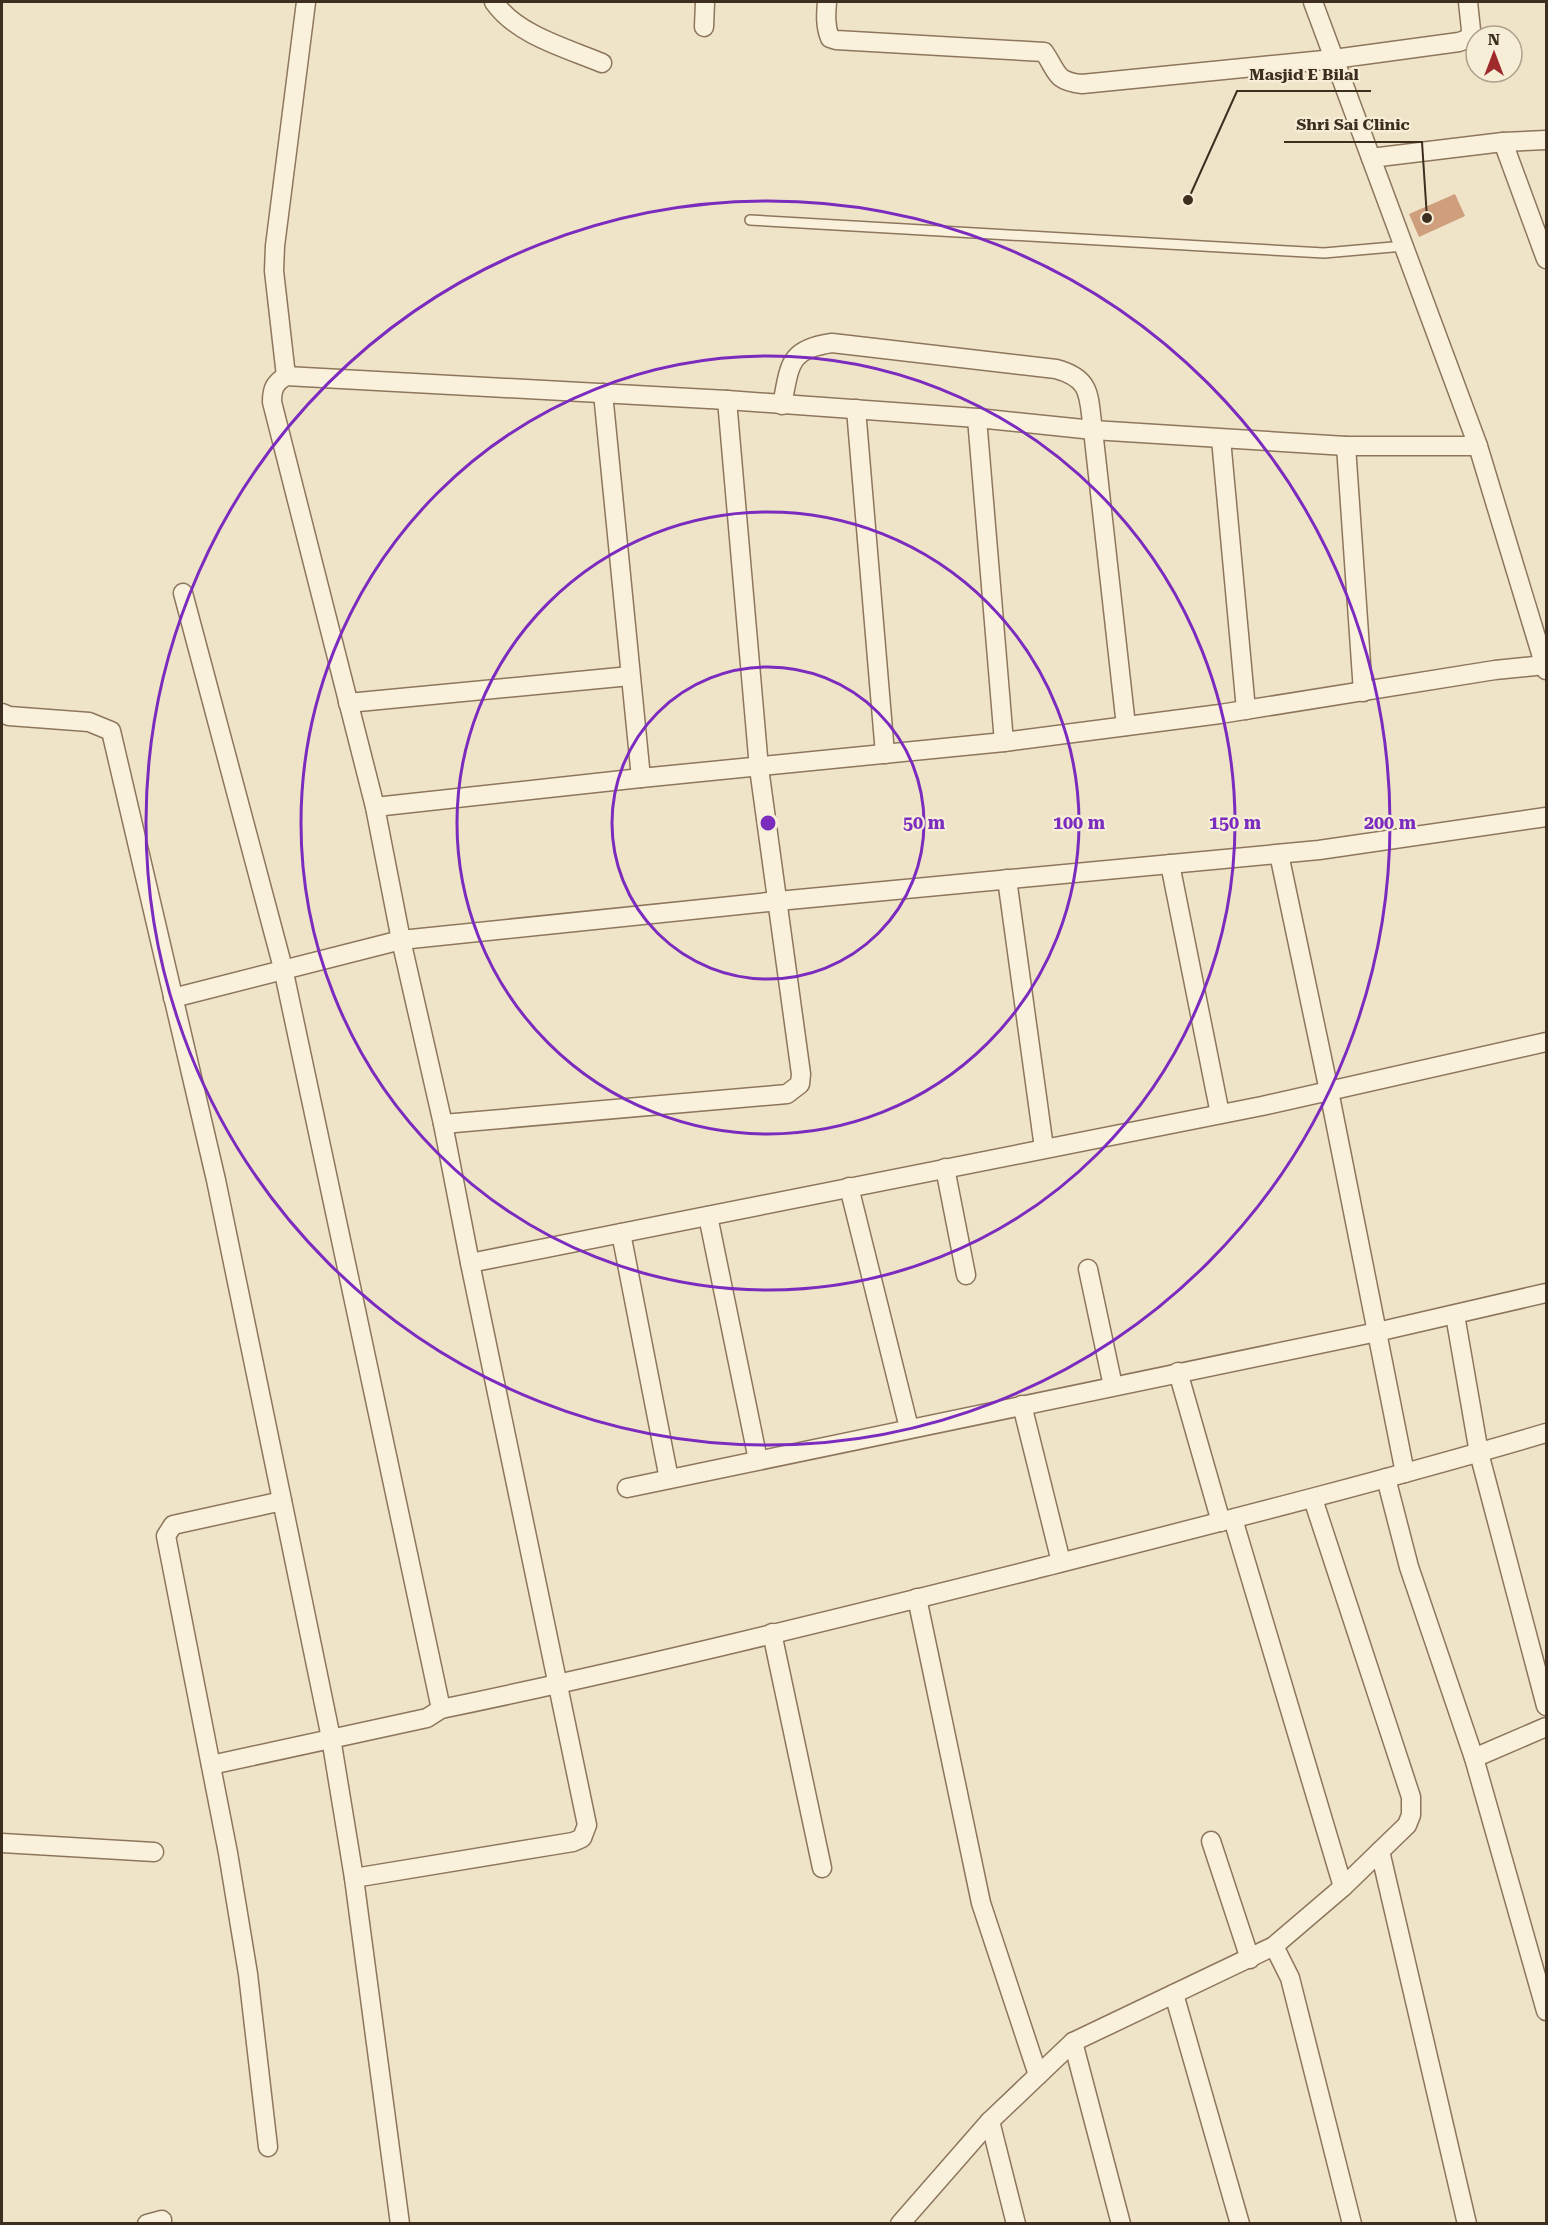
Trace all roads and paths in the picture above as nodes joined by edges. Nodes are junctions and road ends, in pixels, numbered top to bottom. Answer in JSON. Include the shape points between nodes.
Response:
{"nodes":[{"id":1,"x":306,"y":2,"type":"edge"},
{"id":2,"x":494,"y":2,"type":"edge"},
{"id":3,"x":705,"y":2,"type":"edge"},
{"id":4,"x":827,"y":2,"type":"edge"},
{"id":5,"x":1313,"y":2,"type":"edge"},
{"id":6,"x":1468,"y":2,"type":"edge"},
{"id":7,"x":704,"y":27,"type":"dead end"},
{"id":8,"x":1334,"y":59,"type":"junction"},
{"id":9,"x":602,"y":63,"type":"dead end"},
{"id":10,"x":1546,"y":140,"type":"edge"},
{"id":11,"x":1503,"y":142,"type":"junction"},
{"id":12,"x":1371,"y":158,"type":"junction"},
{"id":13,"x":750,"y":220,"type":"dead end"},
{"id":14,"x":1404,"y":246,"type":"junction"},
{"id":15,"x":1546,"y":259,"type":"edge"},
{"id":16,"x":286,"y":376,"type":"junction"},
{"id":17,"x":603,"y":393,"type":"junction"},
{"id":18,"x":727,"y":400,"type":"junction"},
{"id":19,"x":782,"y":405,"type":"junction"},
{"id":20,"x":856,"y":410,"type":"junction"},
{"id":21,"x":977,"y":418,"type":"junction"},
{"id":22,"x":1093,"y":430,"type":"junction"},
{"id":23,"x":1221,"y":439,"type":"junction"},
{"id":24,"x":1346,"y":446,"type":"junction"},
{"id":25,"x":1478,"y":446,"type":"junction"},
{"id":26,"x":183,"y":593,"type":"dead end"},
{"id":27,"x":1542,"y":635,"type":"edge"},
{"id":28,"x":1546,"y":667,"type":"edge"},
{"id":29,"x":630,"y":676,"type":"junction"},
{"id":30,"x":1363,"y":692,"type":"junction"},
{"id":31,"x":348,"y":703,"type":"junction"},
{"id":32,"x":1246,"y":710,"type":"junction"},
{"id":33,"x":2,"y":713,"type":"edge"},
{"id":34,"x":1126,"y":726,"type":"junction"},
{"id":35,"x":1004,"y":742,"type":"junction"},
{"id":36,"x":885,"y":754,"type":"junction"},
{"id":37,"x":759,"y":768,"type":"junction"},
{"id":38,"x":641,"y":778,"type":"junction"},
{"id":39,"x":375,"y":807,"type":"junction"},
{"id":40,"x":1546,"y":817,"type":"edge"},
{"id":41,"x":1279,"y":854,"type":"junction"},
{"id":42,"x":1170,"y":864,"type":"junction"},
{"id":43,"x":1007,"y":879,"type":"junction"},
{"id":44,"x":778,"y":901,"type":"junction"},
{"id":45,"x":401,"y":940,"type":"junction"},
{"id":46,"x":283,"y":968,"type":"junction"},
{"id":47,"x":173,"y":998,"type":"junction"},
{"id":48,"x":1546,"y":1042,"type":"edge"},
{"id":49,"x":1329,"y":1091,"type":"junction"},
{"id":50,"x":1220,"y":1114,"type":"junction"},
{"id":51,"x":443,"y":1124,"type":"junction"},
{"id":52,"x":1044,"y":1148,"type":"junction"},
{"id":53,"x":945,"y":1168,"type":"junction"},
{"id":54,"x":849,"y":1187,"type":"junction"},
{"id":55,"x":708,"y":1216,"type":"junction"},
{"id":56,"x":621,"y":1233,"type":"junction"},
{"id":57,"x":470,"y":1263,"type":"junction"},
{"id":58,"x":1088,"y":1269,"type":"dead end"},
{"id":59,"x":966,"y":1275,"type":"dead end"},
{"id":60,"x":1546,"y":1293,"type":"edge"},
{"id":61,"x":1455,"y":1315,"type":"junction"},
{"id":62,"x":1377,"y":1332,"type":"junction"},
{"id":63,"x":1178,"y":1372,"type":"junction"},
{"id":64,"x":1113,"y":1386,"type":"junction"},
{"id":65,"x":1022,"y":1405,"type":"junction"},
{"id":66,"x":909,"y":1428,"type":"junction"},
{"id":67,"x":1546,"y":1433,"type":"edge"},
{"id":68,"x":1479,"y":1453,"type":"junction"},
{"id":69,"x":758,"y":1460,"type":"junction"},
{"id":70,"x":1405,"y":1473,"type":"junction"},
{"id":71,"x":1386,"y":1478,"type":"junction"},
{"id":72,"x":669,"y":1479,"type":"junction"},
{"id":73,"x":627,"y":1488,"type":"dead end"},
{"id":74,"x":1313,"y":1499,"type":"junction"},
{"id":75,"x":282,"y":1501,"type":"junction"},
{"id":76,"x":1227,"y":1520,"type":"junction"},
{"id":77,"x":1061,"y":1562,"type":"junction"},
{"id":78,"x":917,"y":1598,"type":"junction"},
{"id":79,"x":772,"y":1633,"type":"junction"},
{"id":80,"x":559,"y":1684,"type":"junction"},
{"id":81,"x":1546,"y":1706,"type":"edge"},
{"id":82,"x":441,"y":1709,"type":"junction"},
{"id":83,"x":1546,"y":1727,"type":"edge"},
{"id":84,"x":331,"y":1738,"type":"junction"},
{"id":85,"x":1474,"y":1758,"type":"junction"},
{"id":86,"x":211,"y":1765,"type":"junction"},
{"id":87,"x":1211,"y":1841,"type":"dead end"},
{"id":88,"x":2,"y":1843,"type":"edge"},
{"id":89,"x":1380,"y":1851,"type":"junction"},
{"id":90,"x":154,"y":1852,"type":"dead end"},
{"id":91,"x":822,"y":1868,"type":"dead end"},
{"id":92,"x":354,"y":1878,"type":"junction"},
{"id":93,"x":1343,"y":1887,"type":"junction"},
{"id":94,"x":1274,"y":1946,"type":"junction"},
{"id":95,"x":1250,"y":1959,"type":"junction"},
{"id":96,"x":1174,"y":1994,"type":"junction"},
{"id":97,"x":1546,"y":2011,"type":"edge"},
{"id":98,"x":1073,"y":2042,"type":"junction"},
{"id":99,"x":1038,"y":2075,"type":"junction"},
{"id":100,"x":990,"y":2121,"type":"junction"},
{"id":101,"x":268,"y":2147,"type":"dead end"},
{"id":102,"x":147,"y":2223,"type":"edge"},
{"id":103,"x":162,"y":2223,"type":"edge"},
{"id":104,"x":400,"y":2223,"type":"edge"},
{"id":105,"x":900,"y":2223,"type":"edge"},
{"id":106,"x":1016,"y":2223,"type":"edge"},
{"id":107,"x":1121,"y":2223,"type":"edge"},
{"id":108,"x":1240,"y":2223,"type":"edge"},
{"id":109,"x":1352,"y":2223,"type":"edge"},
{"id":110,"x":1467,"y":2223,"type":"edge"}],
"edges":[{"from":1,"to":16,"type":"street","via":[[274,246]]},
{"from":2,"to":9,"type":"street","via":[[519,27]]},
{"from":3,"to":7,"type":"street"},
{"from":4,"to":8,"type":"street","via":[[828,32],[836,40],[1044,52],[1058,77],[1071,83]]},
{"from":5,"to":8,"type":"street"},
{"from":6,"to":8,"type":"street","via":[[1471,30],[1465,41]]},
{"from":8,"to":12,"type":"street"},
{"from":10,"to":11,"type":"street"},
{"from":11,"to":12,"type":"street"},
{"from":11,"to":15,"type":"street"},
{"from":12,"to":14,"type":"street"},
{"from":13,"to":14,"type":"lane","via":[[1324,253]]},
{"from":14,"to":25,"type":"street"},
{"from":16,"to":17,"type":"street"},
{"from":16,"to":31,"type":"street","via":[[272,390],[272,402]]},
{"from":17,"to":18,"type":"street"},
{"from":17,"to":29,"type":"street"},
{"from":18,"to":19,"type":"street"},
{"from":18,"to":37,"type":"street"},
{"from":19,"to":20,"type":"street"},
{"from":19,"to":22,"type":"street","via":[[788,375],[798,353],[832,343],[1070,373],[1086,388]]},
{"from":20,"to":21,"type":"street"},
{"from":20,"to":36,"type":"street"},
{"from":21,"to":22,"type":"street"},
{"from":21,"to":35,"type":"street"},
{"from":22,"to":23,"type":"street"},
{"from":22,"to":34,"type":"street"},
{"from":23,"to":24,"type":"street"},
{"from":23,"to":32,"type":"street"},
{"from":24,"to":25,"type":"street"},
{"from":24,"to":30,"type":"street"},
{"from":25,"to":27,"type":"street"},
{"from":26,"to":46,"type":"street"},
{"from":27,"to":28,"type":"street"},
{"from":28,"to":30,"type":"street","via":[[1495,670]]},
{"from":29,"to":31,"type":"street"},
{"from":29,"to":38,"type":"street"},
{"from":30,"to":32,"type":"street"},
{"from":31,"to":39,"type":"street"},
{"from":32,"to":34,"type":"street"},
{"from":33,"to":47,"type":"street","via":[[90,722],[111,731]]},
{"from":34,"to":35,"type":"street"},
{"from":35,"to":36,"type":"street"},
{"from":36,"to":37,"type":"street"},
{"from":37,"to":38,"type":"street"},
{"from":37,"to":44,"type":"street"},
{"from":38,"to":39,"type":"street"},
{"from":39,"to":45,"type":"street"},
{"from":40,"to":41,"type":"street"},
{"from":41,"to":42,"type":"street"},
{"from":41,"to":49,"type":"street"},
{"from":42,"to":43,"type":"street"},
{"from":42,"to":50,"type":"street"},
{"from":43,"to":44,"type":"street"},
{"from":43,"to":52,"type":"street"},
{"from":44,"to":45,"type":"street"},
{"from":44,"to":51,"type":"street","via":[[801,1074],[795,1089],[787,1094]]},
{"from":45,"to":46,"type":"street"},
{"from":45,"to":51,"type":"street"},
{"from":46,"to":47,"type":"street"},
{"from":46,"to":82,"type":"street"},
{"from":47,"to":75,"type":"street","via":[[216,1180]]},
{"from":48,"to":49,"type":"street"},
{"from":49,"to":50,"type":"street"},
{"from":49,"to":62,"type":"street"},
{"from":50,"to":52,"type":"street"},
{"from":51,"to":57,"type":"street"},
{"from":52,"to":53,"type":"street"},
{"from":53,"to":54,"type":"street"},
{"from":53,"to":59,"type":"street"},
{"from":54,"to":55,"type":"street"},
{"from":54,"to":66,"type":"street"},
{"from":55,"to":56,"type":"street"},
{"from":55,"to":69,"type":"street"},
{"from":56,"to":57,"type":"street"},
{"from":56,"to":72,"type":"street"},
{"from":57,"to":80,"type":"street"},
{"from":58,"to":64,"type":"street"},
{"from":60,"to":61,"type":"street"},
{"from":61,"to":62,"type":"street"},
{"from":61,"to":68,"type":"street"},
{"from":62,"to":63,"type":"street"},
{"from":62,"to":70,"type":"street"},
{"from":63,"to":64,"type":"street"},
{"from":63,"to":76,"type":"street"},
{"from":64,"to":65,"type":"street"},
{"from":65,"to":66,"type":"street"},
{"from":65,"to":77,"type":"street"},
{"from":66,"to":69,"type":"street"},
{"from":67,"to":68,"type":"street"},
{"from":68,"to":70,"type":"street"},
{"from":68,"to":81,"type":"street"},
{"from":69,"to":72,"type":"street"},
{"from":70,"to":71,"type":"street"},
{"from":71,"to":74,"type":"street"},
{"from":71,"to":85,"type":"street","via":[[1409,1567]]},
{"from":72,"to":73,"type":"street"},
{"from":74,"to":76,"type":"street"},
{"from":74,"to":89,"type":"street","via":[[1411,1797],[1407,1825]]},
{"from":75,"to":84,"type":"street"},
{"from":75,"to":86,"type":"street","via":[[173,1526],[166,1536]]},
{"from":76,"to":77,"type":"street"},
{"from":76,"to":93,"type":"street"},
{"from":77,"to":78,"type":"street"},
{"from":78,"to":79,"type":"street"},
{"from":78,"to":99,"type":"street","via":[[981,1902]]},
{"from":79,"to":80,"type":"street"},
{"from":79,"to":91,"type":"street"},
{"from":80,"to":82,"type":"street"},
{"from":80,"to":92,"type":"street","via":[[587,1825],[582,1838]]},
{"from":82,"to":84,"type":"street","via":[[427,1718]]},
{"from":83,"to":85,"type":"street"},
{"from":84,"to":86,"type":"street"},
{"from":84,"to":92,"type":"street"},
{"from":85,"to":97,"type":"street"},
{"from":86,"to":101,"type":"street","via":[[248,1974]]},
{"from":87,"to":95,"type":"street"},
{"from":88,"to":90,"type":"street"},
{"from":89,"to":93,"type":"street"},
{"from":89,"to":110,"type":"street"},
{"from":92,"to":104,"type":"street"},
{"from":93,"to":94,"type":"street"},
{"from":94,"to":95,"type":"street"},
{"from":94,"to":109,"type":"street","via":[[1290,1978]]},
{"from":95,"to":96,"type":"street"},
{"from":96,"to":98,"type":"street"},
{"from":96,"to":108,"type":"street"},
{"from":98,"to":99,"type":"street"},
{"from":98,"to":107,"type":"street"},
{"from":99,"to":100,"type":"street"},
{"from":100,"to":105,"type":"street"},
{"from":100,"to":106,"type":"street"},
{"from":102,"to":103,"type":"street"}]}
